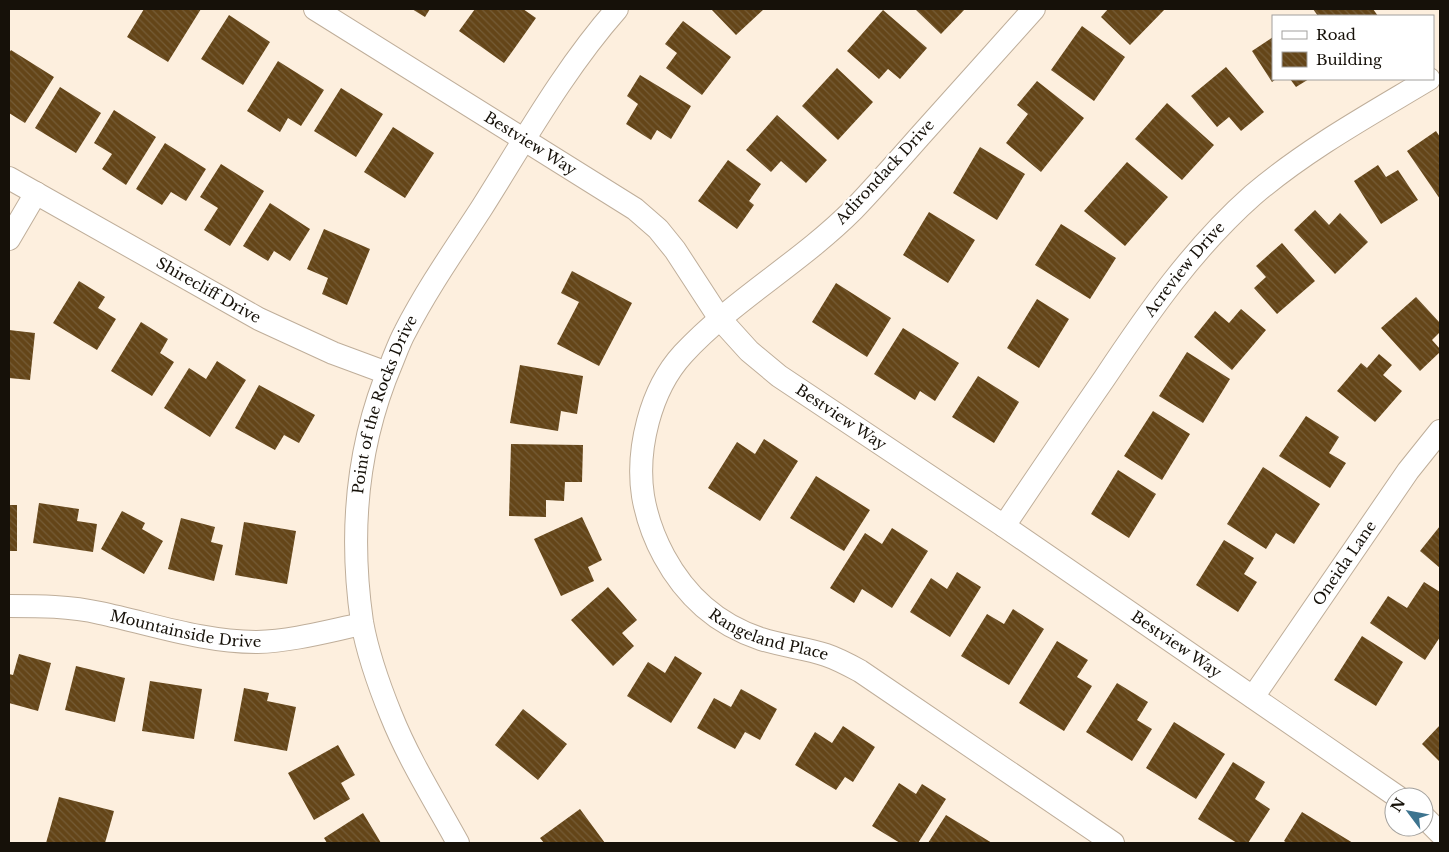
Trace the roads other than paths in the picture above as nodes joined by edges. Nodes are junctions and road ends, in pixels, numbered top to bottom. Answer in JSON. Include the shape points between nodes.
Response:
{"nodes":[{"id":1,"x":315,"y":9,"type":"edge"},
{"id":2,"x":617,"y":9,"type":"edge"},
{"id":3,"x":1034,"y":9,"type":"edge"},
{"id":4,"x":1427,"y":80,"type":"edge"},
{"id":5,"x":524,"y":141,"type":"junction"},
{"id":6,"x":9,"y":178,"type":"edge"},
{"id":7,"x":36,"y":193,"type":"junction"},
{"id":8,"x":9,"y":239,"type":"edge"},
{"id":9,"x":720,"y":319,"type":"junction"},
{"id":10,"x":387,"y":373,"type":"junction"},
{"id":11,"x":1440,"y":431,"type":"edge"},
{"id":12,"x":1004,"y":526,"type":"junction"},
{"id":13,"x":9,"y":606,"type":"edge"},
{"id":14,"x":362,"y":624,"type":"junction"},
{"id":15,"x":1253,"y":697,"type":"junction"},
{"id":16,"x":1384,"y":787,"type":"edge"},
{"id":17,"x":458,"y":843,"type":"edge"},
{"id":18,"x":1113,"y":843,"type":"edge"}],
"edges":[{"from":1,"to":5,"type":"street","name":"Bestview Way"},
{"from":2,"to":5,"type":"street","name":"Point of the Rocks Drive","via":[[584,49]]},
{"from":3,"to":9,"type":"street","name":"Adirondack Drive","via":[[852,210],[806,253]]},
{"from":4,"to":12,"type":"street","name":"Acreview Drive","via":[[1301,157],[1253,196],[1212,236],[1142,322]]},
{"from":5,"to":9,"type":"street","name":"Bestview Way","via":[[614,195],[652,224],[675,250]]},
{"from":5,"to":10,"type":"street","name":"Point of the Rocks Drive","via":[[408,325]]},
{"from":6,"to":7,"type":"street","name":"Shirecliff Drive"},
{"from":7,"to":8,"type":"street"},
{"from":7,"to":10,"type":"street","name":"Shirecliff Drive","via":[[260,319],[333,353]]},
{"from":9,"to":12,"type":"street","name":"Bestview Way","via":[[778,376]]},
{"from":9,"to":18,"type":"street","name":"Rangeland Place","via":[[681,355],[664,380],[642,443],[640,480],[646,515],[676,577],[703,606],[730,626],[762,639],[829,656],[860,671]]},
{"from":10,"to":14,"type":"street","name":"Point of the Rocks Drive","via":[[372,412],[358,488],[355,529]]},
{"from":11,"to":15,"type":"street","name":"Oneida Lane","via":[[1408,472]]},
{"from":12,"to":15,"type":"street","name":"Bestview Way"},
{"from":13,"to":14,"type":"street","name":"Mountainside Drive","via":[[98,612],[190,635],[258,642]]},
{"from":14,"to":17,"type":"street","name":"Point of the Rocks Drive","via":[[391,715]]},
{"from":15,"to":16,"type":"street","name":"Bestview Way"}]}
